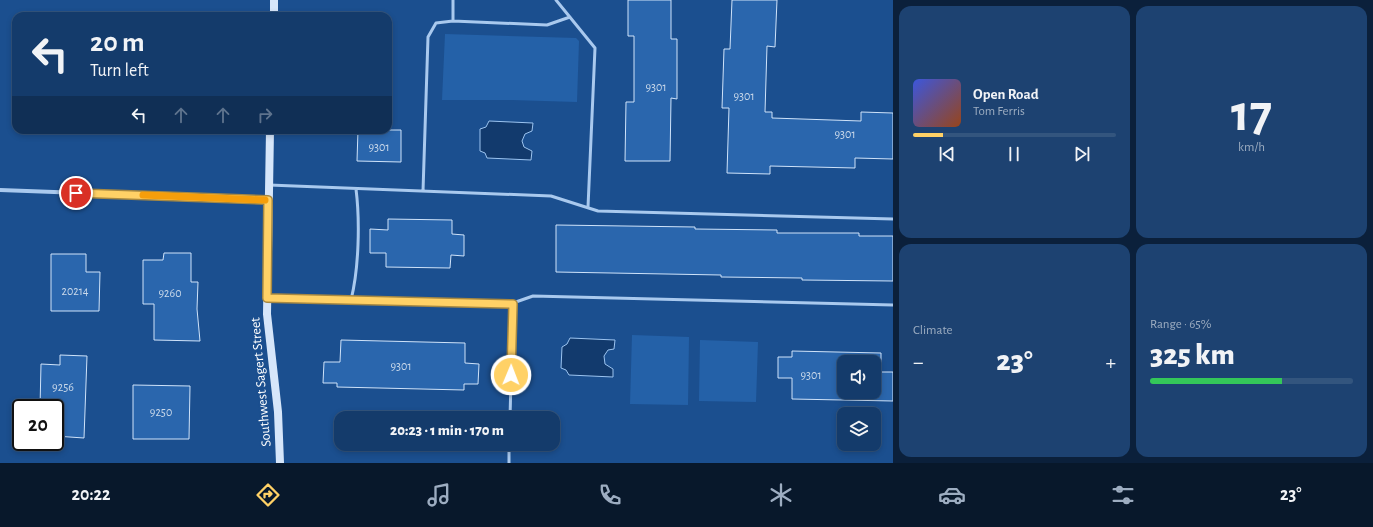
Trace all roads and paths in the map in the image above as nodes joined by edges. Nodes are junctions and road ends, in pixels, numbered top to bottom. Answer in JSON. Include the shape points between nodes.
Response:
{"nodes":[{"id":1,"x":274,"y":0,"type":"edge"},
{"id":2,"x":453,"y":0,"type":"edge"},
{"id":3,"x":556,"y":0,"type":"edge"},
{"id":4,"x":274,"y":12,"type":"edge"},
{"id":5,"x":570,"y":17,"type":"junction"},
{"id":6,"x":452,"y":20,"type":"junction"},
{"id":7,"x":270,"y":134,"type":"edge"},
{"id":8,"x":269,"y":185,"type":"junction"},
{"id":9,"x":356,"y":189,"type":"junction"},
{"id":10,"x":0,"y":190,"type":"edge"},
{"id":11,"x":423,"y":191,"type":"junction"},
{"id":12,"x":268,"y":200,"type":"junction"},
{"id":13,"x":588,"y":207,"type":"junction"},
{"id":14,"x":893,"y":219,"type":"edge"},
{"id":15,"x":267,"y":298,"type":"junction"},
{"id":16,"x":351,"y":300,"type":"junction"},
{"id":17,"x":513,"y":304,"type":"junction"},
{"id":18,"x":893,"y":305,"type":"edge"},
{"id":19,"x":510,"y":411,"type":"edge"},
{"id":20,"x":509,"y":451,"type":"edge"},
{"id":21,"x":280,"y":463,"type":"edge"},
{"id":22,"x":509,"y":463,"type":"edge"}],
"edges":[{"from":1,"to":4,"type":"street"},
{"from":2,"to":6,"type":"lane"},
{"from":3,"to":5,"type":"lane"},
{"from":5,"to":6,"type":"lane","via":[[547,25]]},
{"from":5,"to":13,"type":"lane","via":[[595,48]]},
{"from":6,"to":11,"type":"lane","via":[[436,23],[428,37]]},
{"from":7,"to":8,"type":"street","name":"Southwest Sagert Street"},
{"from":8,"to":9,"type":"lane"},
{"from":8,"to":12,"type":"street","name":"Southwest Sagert Street"},
{"from":9,"to":11,"type":"lane"},
{"from":9,"to":16,"type":"lane","via":[[358,205],[355,283]]},
{"from":10,"to":12,"type":"street"},
{"from":11,"to":13,"type":"lane","via":[[552,196]]},
{"from":12,"to":15,"type":"street","name":"Southwest Sagert Street"},
{"from":13,"to":14,"type":"lane","via":[[598,211]]},
{"from":15,"to":16,"type":"lane"},
{"from":15,"to":21,"type":"street","name":"Southwest Sagert Street","via":[[278,412]]},
{"from":16,"to":17,"type":"lane"},
{"from":17,"to":18,"type":"lane","via":[[533,296]]},
{"from":17,"to":19,"type":"lane"},
{"from":20,"to":22,"type":"lane"}]}
